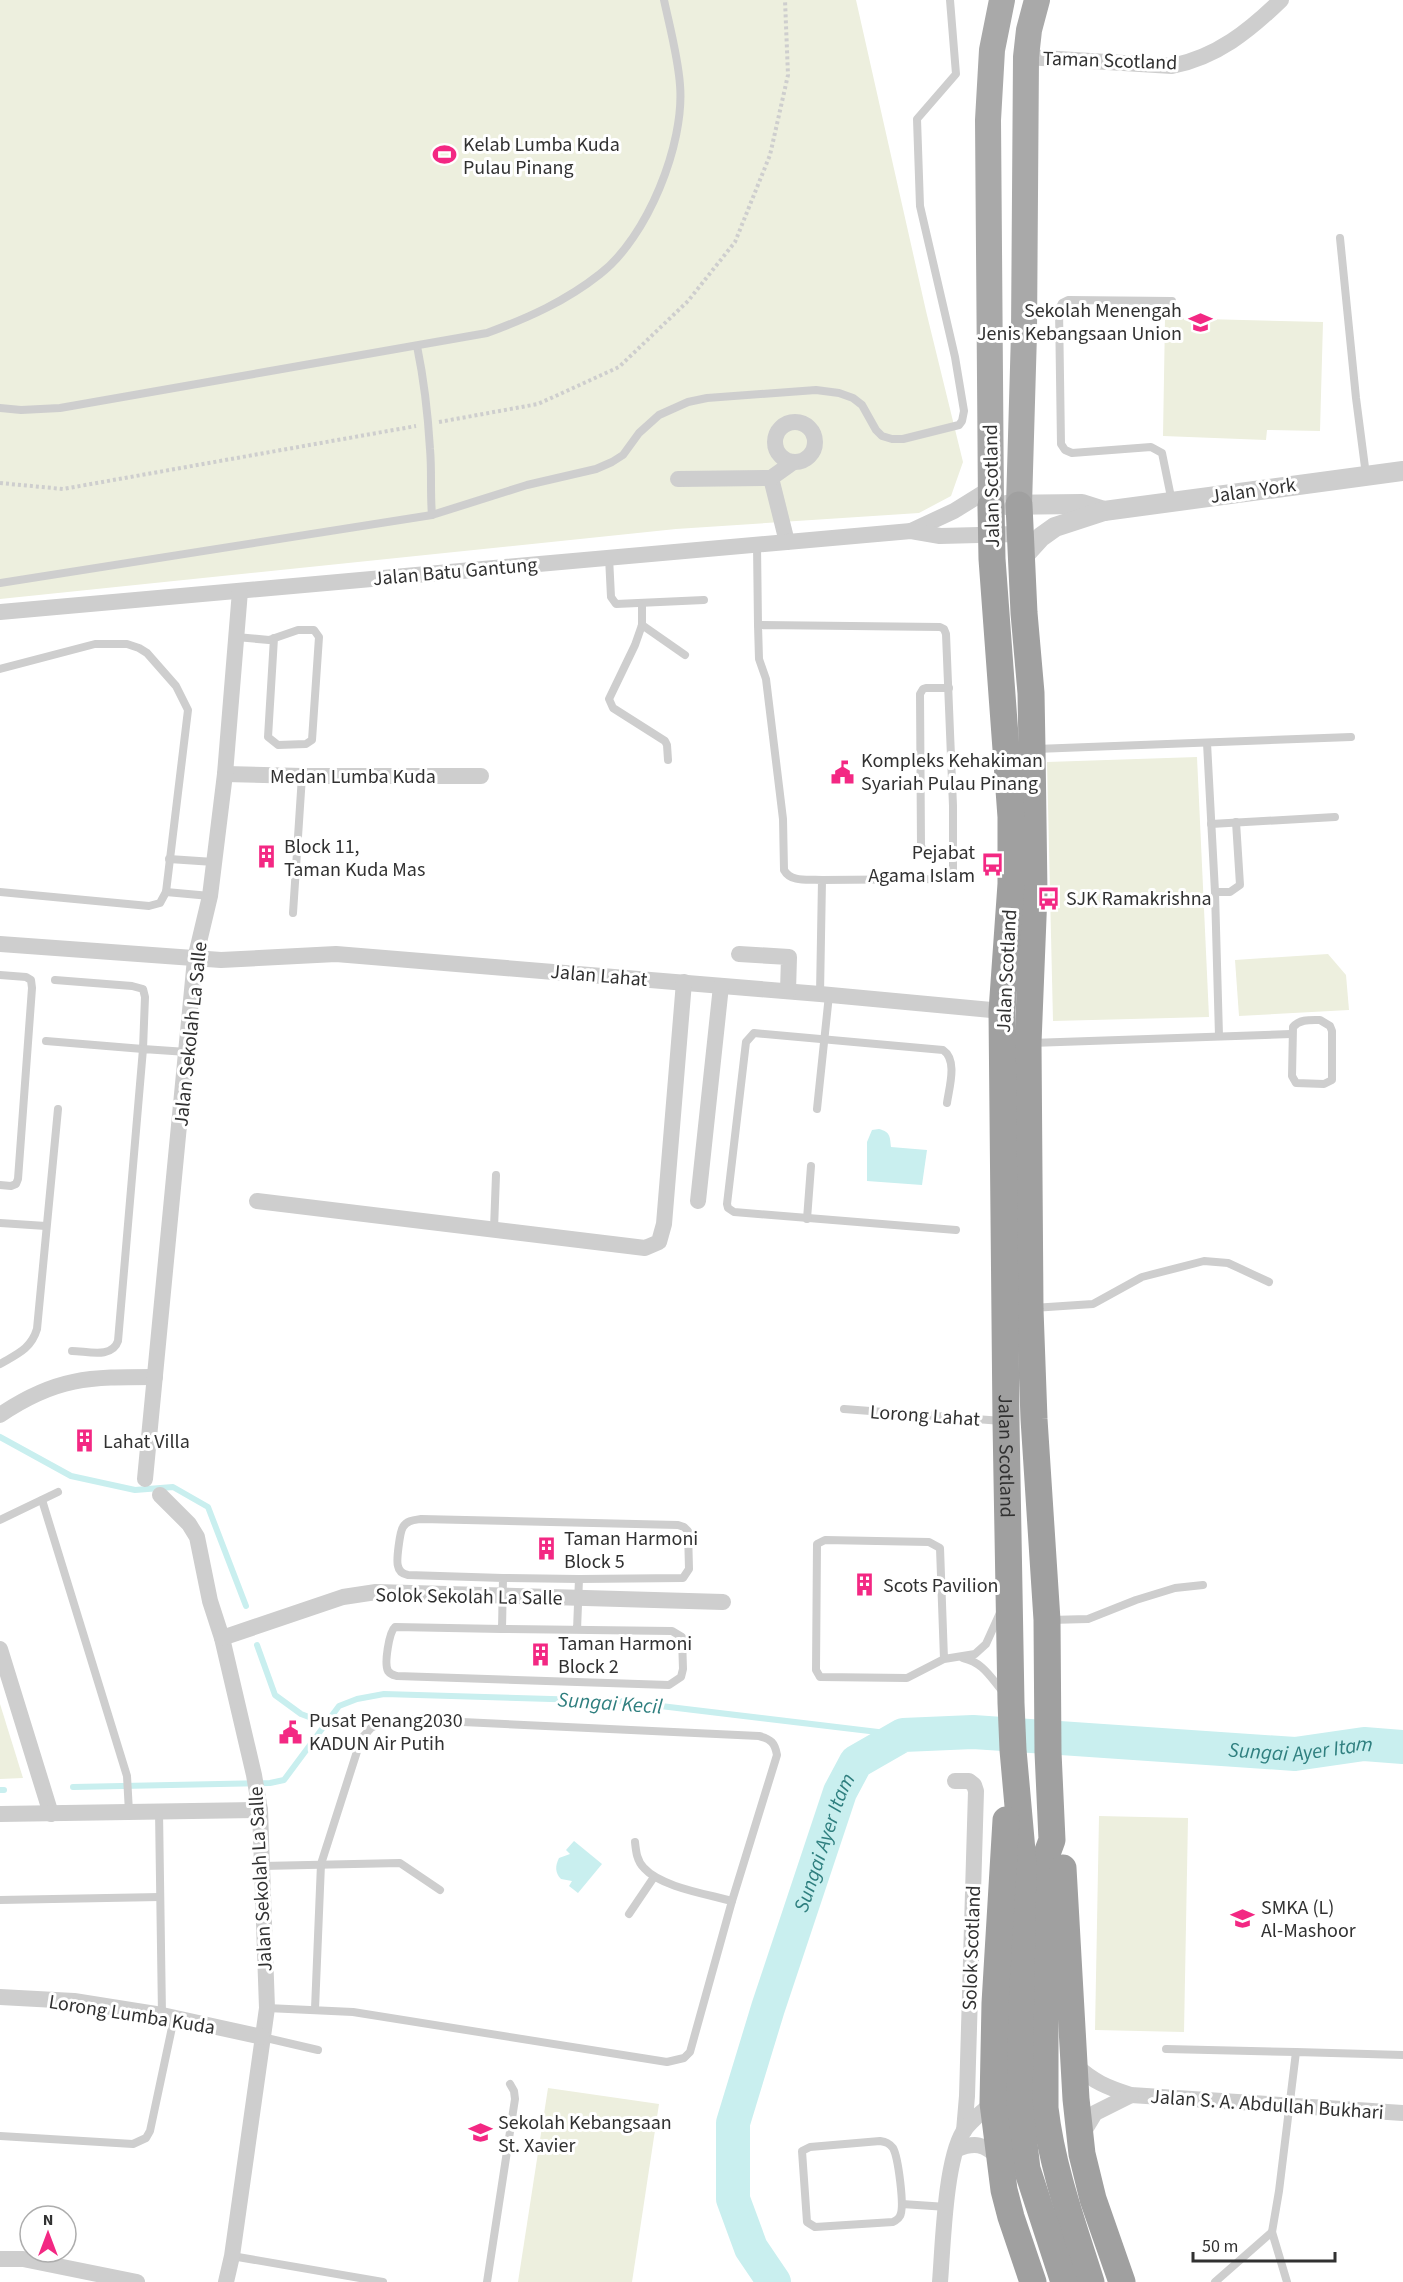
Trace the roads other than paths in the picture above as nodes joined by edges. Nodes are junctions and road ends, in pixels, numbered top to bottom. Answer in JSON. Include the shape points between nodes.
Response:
{"nodes":[{"id":1,"x":664,"y":0,"type":"edge"},
{"id":2,"x":950,"y":0,"type":"edge"},
{"id":3,"x":1002,"y":0,"type":"edge"},
{"id":4,"x":1037,"y":0,"type":"edge"},
{"id":5,"x":1281,"y":0,"type":"edge"},
{"id":6,"x":1026,"y":57,"type":"junction"},
{"id":7,"x":1340,"y":238,"type":"dead end"},
{"id":8,"x":1172,"y":301,"type":"dead end"},
{"id":9,"x":417,"y":346,"type":"junction"},
{"id":10,"x":0,"y":408,"type":"edge"},
{"id":11,"x":792,"y":463,"type":"dead end"},
{"id":12,"x":1403,"y":471,"type":"edge"},
{"id":13,"x":1366,"y":475,"type":"junction"},
{"id":14,"x":771,"y":478,"type":"junction"},
{"id":15,"x":678,"y":480,"type":"dead end"},
{"id":16,"x":991,"y":497,"type":"junction"},
{"id":17,"x":1172,"y":502,"type":"junction"},
{"id":18,"x":1019,"y":505,"type":"junction"},
{"id":19,"x":1104,"y":511,"type":"junction"},
{"id":20,"x":432,"y":515,"type":"junction"},
{"id":21,"x":910,"y":531,"type":"junction"},
{"id":22,"x":990,"y":535,"type":"junction"},
{"id":23,"x":787,"y":542,"type":"junction"},
{"id":24,"x":757,"y":545,"type":"junction"},
{"id":25,"x":1021,"y":547,"type":"junction"},
{"id":26,"x":609,"y":556,"type":"junction"},
{"id":27,"x":0,"y":583,"type":"edge"},
{"id":28,"x":240,"y":591,"type":"junction"},
{"id":29,"x":704,"y":600,"type":"dead end"},
{"id":30,"x":642,"y":604,"type":"junction"},
{"id":31,"x":0,"y":612,"type":"edge"},
{"id":32,"x":642,"y":625,"type":"junction"},
{"id":33,"x":758,"y":625,"type":"junction"},
{"id":34,"x":236,"y":638,"type":"junction"},
{"id":35,"x":274,"y":638,"type":"junction"},
{"id":36,"x":685,"y":655,"type":"dead end"},
{"id":37,"x":0,"y":669,"type":"edge"},
{"id":38,"x":949,"y":688,"type":"junction"},
{"id":39,"x":1351,"y":736,"type":"dead end"},
{"id":40,"x":1207,"y":743,"type":"junction"},
{"id":41,"x":1032,"y":749,"type":"junction"},
{"id":42,"x":668,"y":760,"type":"dead end"},
{"id":43,"x":225,"y":774,"type":"junction"},
{"id":44,"x":302,"y":776,"type":"junction"},
{"id":45,"x":481,"y":776,"type":"dead end"},
{"id":46,"x":1335,"y":816,"type":"dead end"},
{"id":47,"x":1236,"y":822,"type":"junction"},
{"id":48,"x":1210,"y":824,"type":"junction"},
{"id":49,"x":954,"y":854,"type":"junction"},
{"id":50,"x":169,"y":859,"type":"junction"},
{"id":51,"x":214,"y":862,"type":"junction"},
{"id":52,"x":822,"y":880,"type":"junction"},
{"id":53,"x":0,"y":892,"type":"edge"},
{"id":54,"x":166,"y":892,"type":"junction"},
{"id":55,"x":1215,"y":892,"type":"junction"},
{"id":56,"x":210,"y":896,"type":"junction"},
{"id":57,"x":293,"y":913,"type":"dead end"},
{"id":58,"x":0,"y":944,"type":"edge"},
{"id":59,"x":739,"y":954,"type":"dead end"},
{"id":60,"x":195,"y":959,"type":"junction"},
{"id":61,"x":0,"y":975,"type":"edge"},
{"id":62,"x":55,"y":980,"type":"dead end"},
{"id":63,"x":684,"y":982,"type":"junction"},
{"id":64,"x":721,"y":986,"type":"junction"},
{"id":65,"x":788,"y":991,"type":"junction"},
{"id":66,"x":825,"y":994,"type":"junction"},
{"id":67,"x":1002,"y":1011,"type":"junction"},
{"id":68,"x":1291,"y":1034,"type":"junction"},
{"id":69,"x":1219,"y":1036,"type":"junction"},
{"id":70,"x":825,"y":1038,"type":"junction"},
{"id":71,"x":46,"y":1041,"type":"dead end"},
{"id":72,"x":1028,"y":1043,"type":"junction"},
{"id":73,"x":143,"y":1048,"type":"junction"},
{"id":74,"x":187,"y":1052,"type":"junction"},
{"id":75,"x":947,"y":1103,"type":"dead end"},
{"id":76,"x":58,"y":1109,"type":"dead end"},
{"id":77,"x":817,"y":1109,"type":"dead end"},
{"id":78,"x":811,"y":1166,"type":"dead end"},
{"id":79,"x":496,"y":1175,"type":"dead end"},
{"id":80,"x":0,"y":1185,"type":"edge"},
{"id":81,"x":257,"y":1201,"type":"dead end"},
{"id":82,"x":698,"y":1201,"type":"dead end"},
{"id":83,"x":807,"y":1219,"type":"junction"},
{"id":84,"x":0,"y":1223,"type":"edge"},
{"id":85,"x":46,"y":1226,"type":"junction"},
{"id":86,"x":494,"y":1229,"type":"junction"},
{"id":87,"x":956,"y":1230,"type":"dead end"},
{"id":88,"x":1269,"y":1282,"type":"dead end"},
{"id":89,"x":1030,"y":1309,"type":"junction"},
{"id":90,"x":72,"y":1351,"type":"dead end"},
{"id":91,"x":0,"y":1364,"type":"edge"},
{"id":92,"x":155,"y":1377,"type":"junction"},
{"id":93,"x":844,"y":1409,"type":"dead end"},
{"id":94,"x":6,"y":1411,"type":"edge"},
{"id":95,"x":1006,"y":1422,"type":"junction"},
{"id":96,"x":145,"y":1479,"type":"dead end"},
{"id":97,"x":58,"y":1492,"type":"dead end"},
{"id":98,"x":160,"y":1495,"type":"dead end"},
{"id":99,"x":42,"y":1500,"type":"junction"},
{"id":100,"x":0,"y":1520,"type":"edge"},
{"id":101,"x":503,"y":1578,"type":"junction"},
{"id":102,"x":579,"y":1579,"type":"junction"},
{"id":103,"x":1203,"y":1585,"type":"dead end"},
{"id":104,"x":1009,"y":1593,"type":"junction"},
{"id":105,"x":503,"y":1595,"type":"junction"},
{"id":106,"x":578,"y":1598,"type":"junction"},
{"id":107,"x":723,"y":1602,"type":"dead end"},
{"id":108,"x":1047,"y":1620,"type":"junction"},
{"id":109,"x":502,"y":1629,"type":"junction"},
{"id":110,"x":576,"y":1630,"type":"junction"},
{"id":111,"x":222,"y":1638,"type":"junction"},
{"id":112,"x":0,"y":1649,"type":"edge"},
{"id":113,"x":959,"y":1658,"type":"junction"},
{"id":114,"x":944,"y":1659,"type":"junction"},
{"id":115,"x":1011,"y":1706,"type":"junction"},
{"id":116,"x":1013,"y":1750,"type":"junction"},
{"id":117,"x":955,"y":1781,"type":"dead end"},
{"id":118,"x":129,"y":1805,"type":"junction"},
{"id":119,"x":260,"y":1810,"type":"junction"},
{"id":120,"x":159,"y":1811,"type":"junction"},
{"id":121,"x":0,"y":1814,"type":"edge"},
{"id":122,"x":51,"y":1814,"type":"junction"},
{"id":123,"x":1052,"y":1840,"type":"junction"},
{"id":124,"x":635,"y":1842,"type":"dead end"},
{"id":125,"x":321,"y":1864,"type":"junction"},
{"id":126,"x":262,"y":1866,"type":"junction"},
{"id":127,"x":654,"y":1877,"type":"junction"},
{"id":128,"x":440,"y":1890,"type":"dead end"},
{"id":129,"x":160,"y":1897,"type":"junction"},
{"id":130,"x":0,"y":1900,"type":"edge"},
{"id":131,"x":732,"y":1901,"type":"junction"},
{"id":132,"x":629,"y":1914,"type":"dead end"},
{"id":133,"x":1035,"y":1942,"type":"junction"},
{"id":134,"x":0,"y":1997,"type":"edge"},
{"id":135,"x":267,"y":2008,"type":"junction"},
{"id":136,"x":315,"y":2009,"type":"junction"},
{"id":137,"x":168,"y":2017,"type":"junction"},
{"id":138,"x":262,"y":2037,"type":"junction"},
{"id":139,"x":1166,"y":2049,"type":"dead end"},
{"id":140,"x":318,"y":2050,"type":"dead end"},
{"id":141,"x":1296,"y":2052,"type":"junction"},
{"id":142,"x":1403,"y":2055,"type":"edge"},
{"id":143,"x":1074,"y":2064,"type":"junction"},
{"id":144,"x":510,"y":2084,"type":"dead end"},
{"id":145,"x":1131,"y":2095,"type":"junction"},
{"id":146,"x":993,"y":2103,"type":"junction"},
{"id":147,"x":1290,"y":2105,"type":"junction"},
{"id":148,"x":1403,"y":2113,"type":"edge"},
{"id":149,"x":964,"y":2131,"type":"junction"},
{"id":150,"x":0,"y":2136,"type":"edge"},
{"id":151,"x":1080,"y":2137,"type":"junction"},
{"id":152,"x":957,"y":2149,"type":"junction"},
{"id":153,"x":999,"y":2157,"type":"junction"},
{"id":154,"x":902,"y":2205,"type":"junction"},
{"id":155,"x":947,"y":2207,"type":"junction"},
{"id":156,"x":1272,"y":2232,"type":"junction"},
{"id":157,"x":232,"y":2256,"type":"junction"},
{"id":158,"x":0,"y":2259,"type":"edge"},
{"id":159,"x":137,"y":2282,"type":"edge"},
{"id":160,"x":226,"y":2282,"type":"edge"},
{"id":161,"x":383,"y":2282,"type":"edge"},
{"id":162,"x":487,"y":2282,"type":"edge"},
{"id":163,"x":940,"y":2282,"type":"edge"},
{"id":164,"x":1034,"y":2282,"type":"edge"},
{"id":165,"x":1064,"y":2282,"type":"edge"},
{"id":166,"x":1091,"y":2282,"type":"edge"},
{"id":167,"x":1122,"y":2282,"type":"edge"},
{"id":168,"x":1215,"y":2282,"type":"edge"},
{"id":169,"x":1287,"y":2282,"type":"edge"}],
"edges":[{"from":1,"to":9,"type":"lane","via":[[681,87],[677,130],[668,168],[652,206],[630,242],[603,272],[568,297],[529,317],[487,333]]},
{"from":2,"to":20,"type":"lane","via":[[956,74],[917,119],[920,206],[955,357],[964,411],[959,425],[892,439],[876,430],[862,405],[840,393],[816,390],[707,398],[659,415],[623,455],[596,469],[527,485]]},
{"from":3,"to":16,"type":"main road","name":"Jalan Scotland","via":[[992,50],[988,120]]},
{"from":4,"to":6,"type":"main road","name":"Jalan Scotland"},
{"from":5,"to":6,"type":"street","name":"Taman Scotland","via":[[1233,42],[1189,63],[1172,66]]},
{"from":6,"to":18,"type":"main road","name":"Jalan Scotland"},
{"from":7,"to":13,"type":"lane"},
{"from":8,"to":17,"type":"lane","via":[[1068,300],[1059,309],[1061,444],[1072,453],[1158,449]]},
{"from":9,"to":10,"type":"lane","via":[[60,408]]},
{"from":9,"to":20,"type":"lane","via":[[431,452]]},
{"from":11,"to":14,"type":"street"},
{"from":12,"to":13,"type":"street","name":"Jalan York"},
{"from":13,"to":17,"type":"street","name":"Jalan York"},
{"from":14,"to":15,"type":"street"},
{"from":14,"to":23,"type":"street"},
{"from":16,"to":18,"type":"street","name":"Jalan York"},
{"from":16,"to":21,"type":"street","name":"Jalan Batu Gantung"},
{"from":16,"to":22,"type":"highway","name":"Jalan Scotland"},
{"from":17,"to":19,"type":"street","name":"Jalan York"},
{"from":18,"to":19,"type":"street","name":"Jalan York","via":[[1082,504]]},
{"from":18,"to":25,"type":"highway","name":"Jalan Scotland"},
{"from":19,"to":25,"type":"street","name":"Jalan York","via":[[1055,526]]},
{"from":20,"to":27,"type":"lane"},
{"from":21,"to":22,"type":"street","name":"Jalan Batu Gantung","via":[[940,536]]},
{"from":21,"to":23,"type":"street","name":"Jalan Batu Gantung"},
{"from":22,"to":25,"type":"street","name":"Jalan Batu Gantung"},
{"from":22,"to":67,"type":"highway","name":"Jalan Scotland","via":[[1011,818],[1011,884]]},
{"from":23,"to":24,"type":"street","name":"Jalan Batu Gantung"},
{"from":24,"to":26,"type":"street","name":"Jalan Batu Gantung"},
{"from":24,"to":33,"type":"lane"},
{"from":25,"to":41,"type":"highway","name":"Jalan Scotland"},
{"from":26,"to":28,"type":"street","name":"Jalan Batu Gantung"},
{"from":26,"to":30,"type":"lane","via":[[613,601],[620,605]]},
{"from":28,"to":31,"type":"street","name":"Jalan Batu Gantung"},
{"from":28,"to":34,"type":"street","name":"Jalan Sekolah La Salle"},
{"from":29,"to":30,"type":"lane"},
{"from":30,"to":32,"type":"lane"},
{"from":32,"to":36,"type":"lane"},
{"from":32,"to":42,"type":"lane","via":[[611,692],[610,704],[665,741]]},
{"from":33,"to":38,"type":"lane","via":[[940,627],[946,634]]},
{"from":33,"to":52,"type":"lane","via":[[759,659],[766,679],[783,819],[782,865],[791,878]]},
{"from":34,"to":35,"type":"lane"},
{"from":34,"to":43,"type":"street","name":"Jalan Sekolah La Salle"},
{"from":35,"to":35,"type":"lane","via":[[298,630],[314,630],[319,638],[312,740],[306,744],[278,745],[268,737]]},
{"from":37,"to":50,"type":"lane","via":[[94,644],[127,644],[147,653],[176,686],[188,710]]},
{"from":38,"to":49,"type":"lane"},
{"from":38,"to":49,"type":"lane","via":[[926,688],[920,694],[921,846],[925,853]]},
{"from":39,"to":40,"type":"lane"},
{"from":40,"to":41,"type":"lane"},
{"from":40,"to":48,"type":"lane"},
{"from":41,"to":72,"type":"highway","name":"Jalan Scotland","via":[[1034,893]]},
{"from":43,"to":44,"type":"street","name":"Medan Lumba Kuda"},
{"from":43,"to":51,"type":"street","name":"Jalan Sekolah La Salle"},
{"from":44,"to":45,"type":"street","name":"Medan Lumba Kuda"},
{"from":44,"to":57,"type":"lane"},
{"from":46,"to":47,"type":"lane"},
{"from":47,"to":48,"type":"lane"},
{"from":47,"to":55,"type":"lane","via":[[1240,885],[1230,892]]},
{"from":48,"to":55,"type":"lane"},
{"from":49,"to":52,"type":"lane","via":[[953,871],[943,879]]},
{"from":50,"to":51,"type":"lane"},
{"from":50,"to":54,"type":"lane"},
{"from":51,"to":56,"type":"street","name":"Jalan Sekolah La Salle"},
{"from":52,"to":66,"type":"lane"},
{"from":53,"to":54,"type":"lane","via":[[150,906],[160,903]]},
{"from":54,"to":56,"type":"lane"},
{"from":55,"to":69,"type":"lane"},
{"from":56,"to":60,"type":"street","name":"Jalan Sekolah La Salle"},
{"from":58,"to":60,"type":"street","name":"Jalan Lahat"},
{"from":59,"to":65,"type":"street","via":[[789,957]]},
{"from":60,"to":63,"type":"street","name":"Jalan Lahat","via":[[336,954]]},
{"from":60,"to":74,"type":"street","name":"Jalan Sekolah La Salle"},
{"from":61,"to":80,"type":"lane","via":[[26,977],[32,988],[18,1179],[11,1186]]},
{"from":62,"to":73,"type":"lane","via":[[143,989]]},
{"from":63,"to":64,"type":"street","name":"Jalan Lahat"},
{"from":63,"to":86,"type":"street","via":[[664,1224],[659,1242],[645,1248]]},
{"from":64,"to":65,"type":"street","name":"Jalan Lahat"},
{"from":64,"to":82,"type":"street"},
{"from":65,"to":66,"type":"street","name":"Jalan Lahat"},
{"from":66,"to":67,"type":"street","name":"Jalan Lahat"},
{"from":66,"to":70,"type":"lane"},
{"from":67,"to":95,"type":"highway","name":"Jalan Scotland"},
{"from":68,"to":68,"type":"lane","via":[[1302,1021],[1320,1020],[1330,1026],[1332,1075],[1328,1083],[1301,1084],[1293,1080]]},
{"from":68,"to":69,"type":"lane"},
{"from":69,"to":72,"type":"lane"},
{"from":70,"to":75,"type":"lane","via":[[943,1050],[951,1063]]},
{"from":70,"to":77,"type":"lane"},
{"from":70,"to":83,"type":"lane","via":[[763,1032],[754,1033],[746,1042],[727,1204],[734,1212]]},
{"from":71,"to":73,"type":"lane"},
{"from":72,"to":89,"type":"highway","name":"Jalan Scotland"},
{"from":73,"to":74,"type":"lane"},
{"from":73,"to":90,"type":"lane","via":[[118,1341],[108,1352]]},
{"from":74,"to":92,"type":"street","name":"Jalan Sekolah La Salle"},
{"from":76,"to":85,"type":"lane"},
{"from":78,"to":83,"type":"lane"},
{"from":79,"to":86,"type":"lane"},
{"from":81,"to":86,"type":"street"},
{"from":83,"to":87,"type":"lane"},
{"from":84,"to":85,"type":"lane"},
{"from":85,"to":91,"type":"lane","via":[[37,1329],[26,1350]]},
{"from":88,"to":89,"type":"lane","via":[[1228,1263],[1204,1261],[1142,1277],[1093,1304]]},
{"from":89,"to":108,"type":"highway","name":"Jalan Scotland"},
{"from":92,"to":94,"type":"street","via":[[101,1377],[67,1382],[38,1392]]},
{"from":92,"to":96,"type":"street","name":"Jalan Sekolah La Salle"},
{"from":93,"to":95,"type":"lane","name":"Lorong Lahat"},
{"from":95,"to":104,"type":"highway","name":"Jalan Scotland"},
{"from":97,"to":99,"type":"lane"},
{"from":98,"to":111,"type":"street","name":"Jalan Sekolah La Salle","via":[[197,1537]]},
{"from":99,"to":100,"type":"lane"},
{"from":99,"to":118,"type":"lane","via":[[128,1776]]},
{"from":101,"to":102,"type":"lane"},
{"from":101,"to":102,"type":"lane","via":[[402,1573],[397,1562],[403,1527],[412,1520],[433,1520],[678,1525],[688,1531],[689,1569],[683,1578]]},
{"from":101,"to":105,"type":"lane"},
{"from":102,"to":106,"type":"lane"},
{"from":103,"to":108,"type":"lane","via":[[1175,1588],[1088,1619]]},
{"from":104,"to":113,"type":"lane","via":[[986,1644],[975,1654]]},
{"from":104,"to":115,"type":"highway","name":"Jalan Scotland"},
{"from":105,"to":106,"type":"street","name":"Solok Sekolah La Salle"},
{"from":105,"to":109,"type":"lane"},
{"from":105,"to":111,"type":"street","name":"Solok Sekolah La Salle","via":[[376,1593],[343,1597]]},
{"from":106,"to":107,"type":"street","name":"Solok Sekolah La Salle"},
{"from":106,"to":110,"type":"lane"},
{"from":108,"to":123,"type":"highway","name":"Jalan Scotland"},
{"from":109,"to":110,"type":"lane"},
{"from":109,"to":110,"type":"lane","via":[[395,1627],[390,1635],[387,1670],[397,1676],[669,1685],[681,1677],[684,1642],[678,1633]]},
{"from":111,"to":119,"type":"street","name":"Jalan Sekolah La Salle"},
{"from":112,"to":122,"type":"street"},
{"from":113,"to":114,"type":"lane"},
{"from":113,"to":115,"type":"lane","via":[[981,1665]]},
{"from":114,"to":114,"type":"lane","via":[[907,1678],[820,1677],[816,1670],[818,1544],[825,1540],[929,1542],[940,1548]]},
{"from":115,"to":116,"type":"highway","name":"Jalan Scotland"},
{"from":116,"to":133,"type":"highway","name":"Jalan Scotland"},
{"from":116,"to":146,"type":"highway","via":[[1000,1908]]},
{"from":117,"to":149,"type":"street","name":"Solok Scotland","via":[[969,1781],[976,1791]]},
{"from":118,"to":120,"type":"street"},
{"from":118,"to":122,"type":"street"},
{"from":119,"to":120,"type":"street"},
{"from":119,"to":126,"type":"street","name":"Jalan Sekolah La Salle"},
{"from":120,"to":129,"type":"lane"},
{"from":121,"to":122,"type":"street"},
{"from":123,"to":133,"type":"highway","name":"Jalan Scotland","via":[[1045,1859]]},
{"from":123,"to":143,"type":"highway","via":[[1062,1858]]},
{"from":124,"to":127,"type":"lane","via":[[643,1867]]},
{"from":125,"to":126,"type":"lane"},
{"from":125,"to":128,"type":"lane","via":[[400,1863]]},
{"from":125,"to":131,"type":"lane","via":[[361,1739],[384,1721],[759,1736],[772,1740],[777,1755]]},
{"from":125,"to":136,"type":"lane"},
{"from":126,"to":135,"type":"street","name":"Jalan Sekolah La Salle"},
{"from":127,"to":131,"type":"lane"},
{"from":127,"to":132,"type":"lane"},
{"from":129,"to":130,"type":"lane"},
{"from":129,"to":137,"type":"lane"},
{"from":131,"to":136,"type":"lane","via":[[690,2052],[678,2061]]},
{"from":133,"to":165,"type":"highway","via":[[1019,2083],[1024,2149]]},
{"from":133,"to":166,"type":"highway","via":[[1048,2133]]},
{"from":134,"to":137,"type":"street","name":"Lorong Lumba Kuda","via":[[74,2001]]},
{"from":135,"to":136,"type":"lane"},
{"from":135,"to":138,"type":"street","name":"Jalan Sekolah La Salle"},
{"from":137,"to":138,"type":"street","name":"Lorong Lumba Kuda"},
{"from":137,"to":150,"type":"lane","via":[[146,2138],[132,2144]]},
{"from":138,"to":140,"type":"lane"},
{"from":138,"to":157,"type":"street","name":"Jalan Sekolah La Salle"},
{"from":139,"to":141,"type":"lane"},
{"from":141,"to":142,"type":"lane"},
{"from":141,"to":147,"type":"lane"},
{"from":143,"to":145,"type":"street","name":"Jalan S. A. Abdullah Bukhari","via":[[1104,2087]]},
{"from":143,"to":151,"type":"highway"},
{"from":144,"to":162,"type":"lane","via":[[515,2099]]},
{"from":145,"to":147,"type":"street","name":"Jalan S. A. Abdullah Bukhari"},
{"from":145,"to":151,"type":"street","name":"Jalan S. A. Abdullah Bukhari","via":[[1095,2113]]},
{"from":146,"to":149,"type":"street","name":"Solok Scotland"},
{"from":146,"to":153,"type":"highway"},
{"from":147,"to":148,"type":"street","name":"Jalan S. A. Abdullah Bukhari"},
{"from":147,"to":156,"type":"lane"},
{"from":149,"to":152,"type":"street","name":"Solok Scotland"},
{"from":151,"to":167,"type":"highway","via":[[1093,2199]]},
{"from":152,"to":153,"type":"street","via":[[981,2145]]},
{"from":152,"to":155,"type":"street","name":"Solok Scotland"},
{"from":153,"to":164,"type":"highway","via":[[1011,2217]]},
{"from":154,"to":154,"type":"lane","via":[[901,2214],[893,2222],[809,2226],[802,2151],[810,2147],[890,2144],[896,2155]]},
{"from":154,"to":155,"type":"lane"},
{"from":155,"to":163,"type":"street","name":"Solok Scotland"},
{"from":156,"to":168,"type":"lane"},
{"from":156,"to":169,"type":"lane"},
{"from":157,"to":160,"type":"street","name":"Jalan Sekolah La Salle"},
{"from":157,"to":161,"type":"lane"},
{"from":158,"to":159,"type":"street","via":[[23,2259]]}]}
